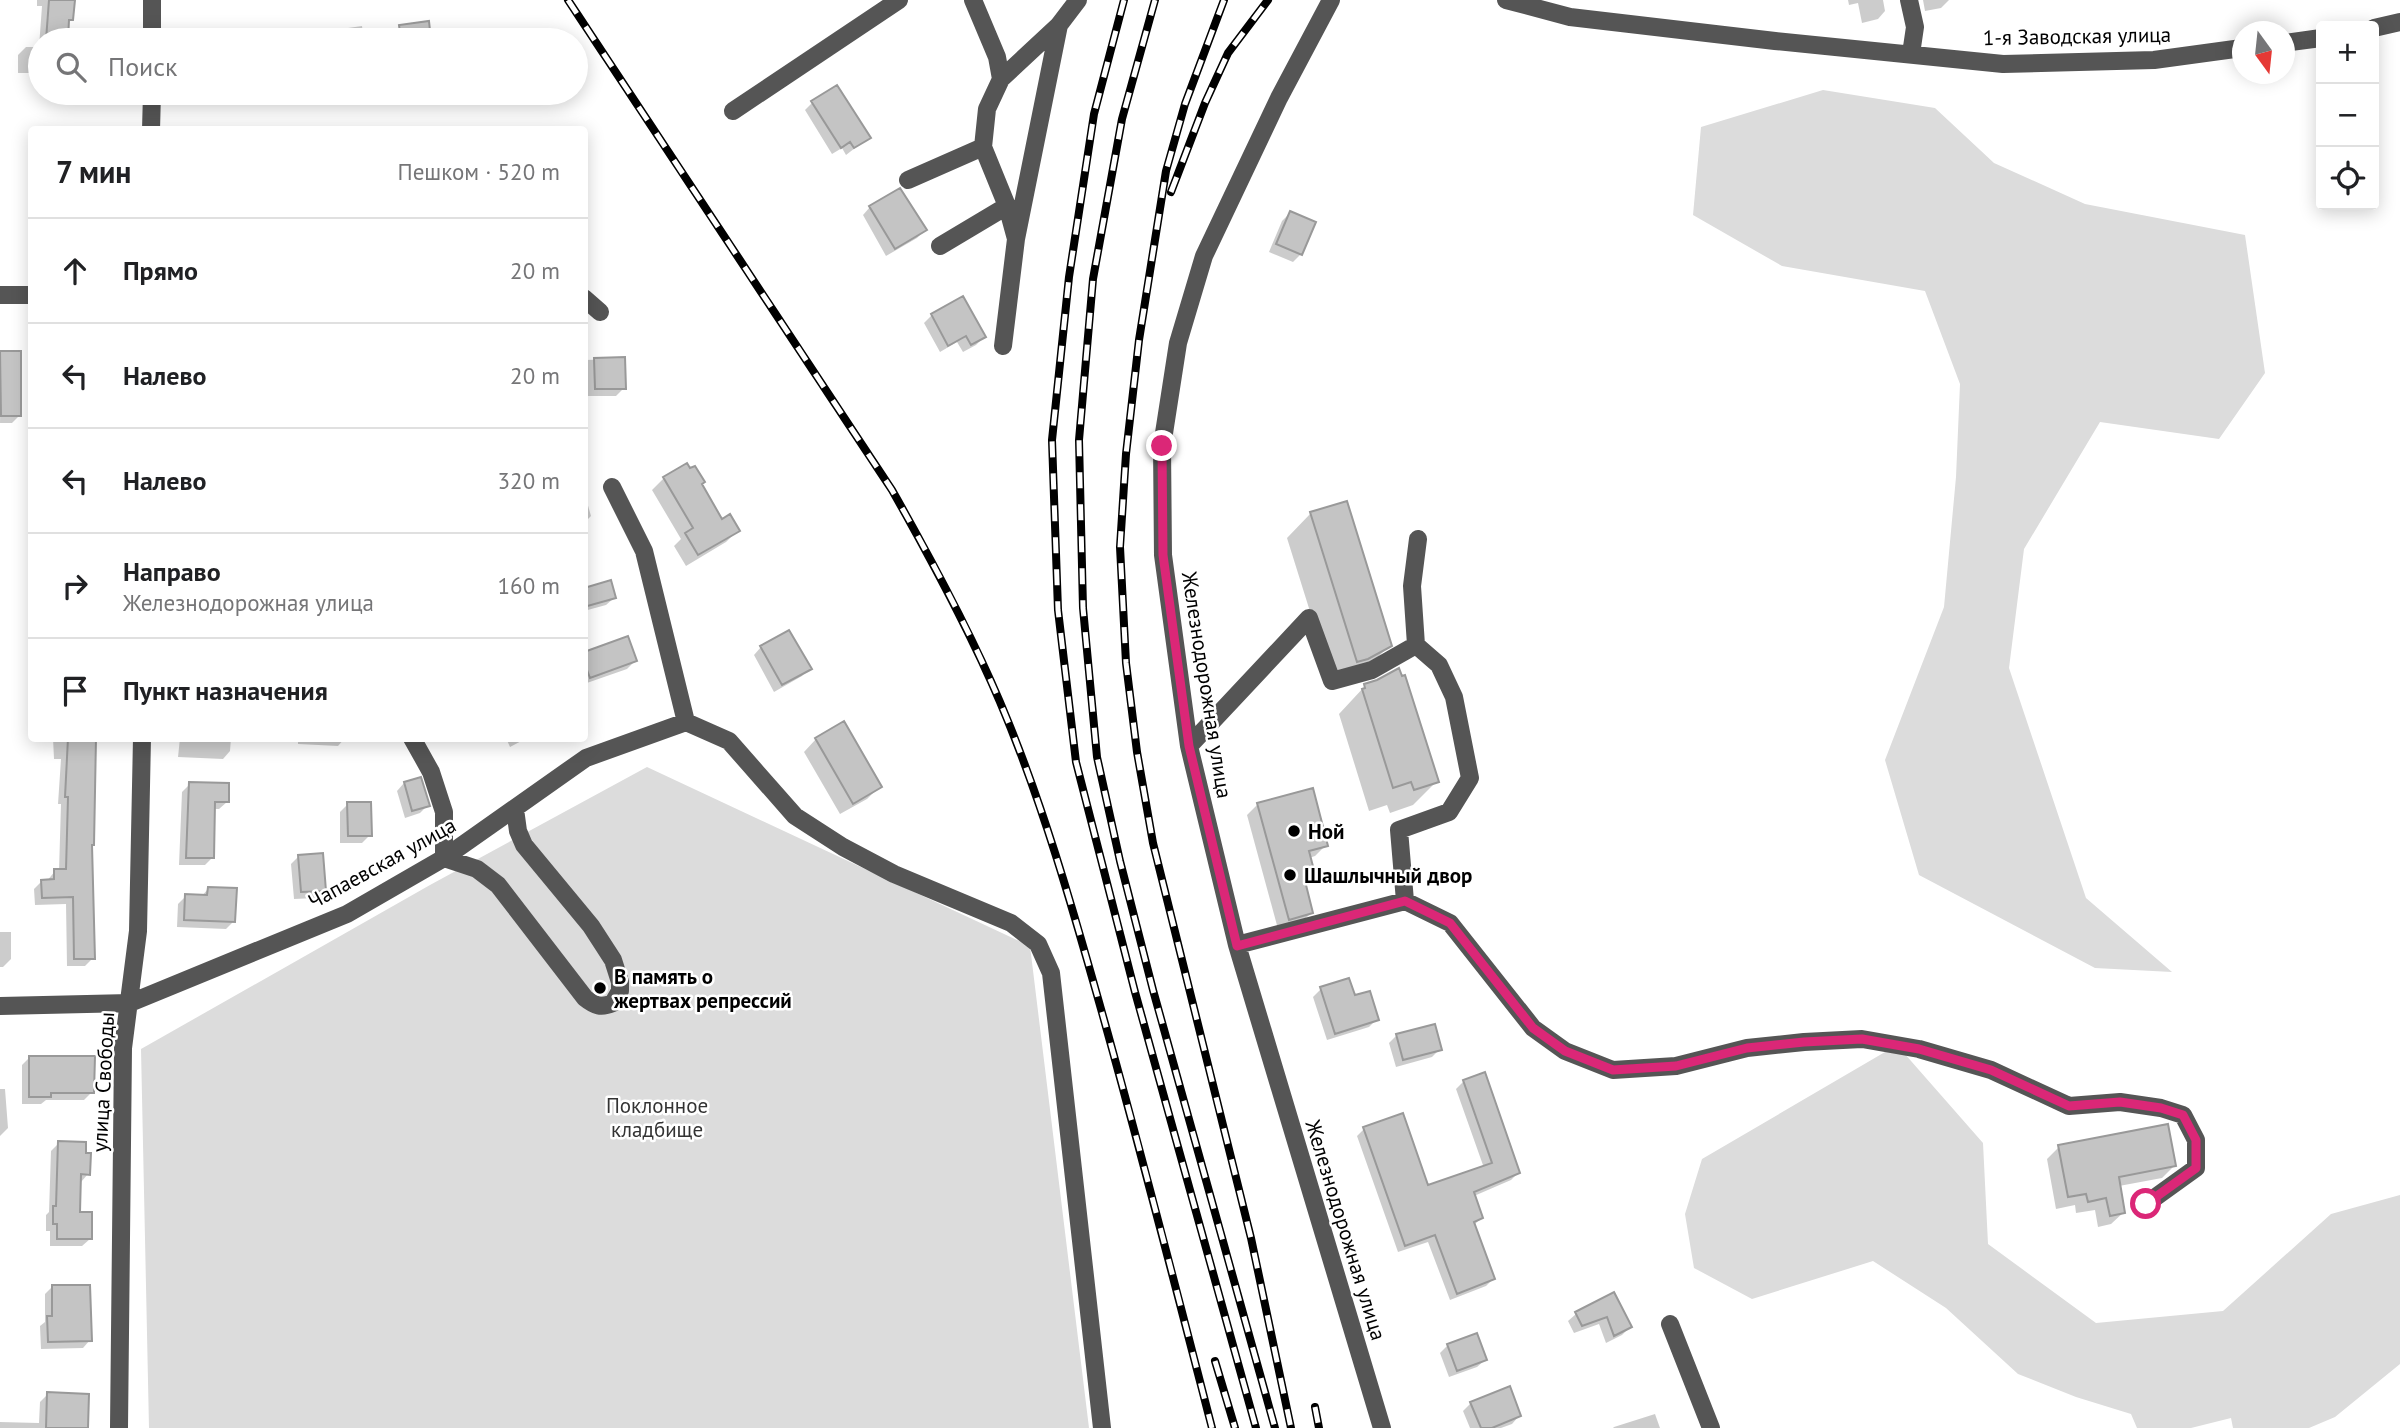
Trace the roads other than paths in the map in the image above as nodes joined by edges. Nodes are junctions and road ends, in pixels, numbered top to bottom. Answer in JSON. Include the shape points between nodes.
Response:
{"nodes":[{"id":1,"x":152,"y":0,"type":"edge"},
{"id":2,"x":899,"y":0,"type":"edge"},
{"id":3,"x":973,"y":0,"type":"edge"},
{"id":4,"x":1078,"y":0,"type":"edge"},
{"id":5,"x":1331,"y":0,"type":"edge"},
{"id":6,"x":1506,"y":0,"type":"edge"},
{"id":7,"x":1909,"y":0,"type":"edge"},
{"id":8,"x":2400,"y":22,"type":"edge"},
{"id":9,"x":1059,"y":24,"type":"junction"},
{"id":10,"x":2379,"y":27,"type":"edge"},
{"id":11,"x":152,"y":28,"type":"edge"},
{"id":12,"x":2316,"y":39,"type":"edge"},
{"id":13,"x":2295,"y":42,"type":"edge"},
{"id":14,"x":2232,"y":49,"type":"edge"},
{"id":15,"x":1911,"y":54,"type":"junction"},
{"id":16,"x":1001,"y":79,"type":"junction"},
{"id":17,"x":152,"y":105,"type":"edge"},
{"id":18,"x":733,"y":111,"type":"dead end"},
{"id":19,"x":151,"y":126,"type":"edge"},
{"id":20,"x":983,"y":147,"type":"junction"},
{"id":21,"x":908,"y":180,"type":"dead end"},
{"id":22,"x":1007,"y":206,"type":"junction"},
{"id":23,"x":1016,"y":239,"type":"junction"},
{"id":24,"x":940,"y":246,"type":"dead end"},
{"id":25,"x":0,"y":295,"type":"edge"},
{"id":26,"x":28,"y":295,"type":"edge"},
{"id":27,"x":1003,"y":346,"type":"dead end"},
{"id":28,"x":612,"y":487,"type":"dead end"},
{"id":29,"x":1418,"y":539,"type":"dead end"},
{"id":30,"x":1416,"y":645,"type":"junction"},
{"id":31,"x":686,"y":722,"type":"junction"},
{"id":32,"x":142,"y":742,"type":"edge"},
{"id":33,"x":414,"y":742,"type":"edge"},
{"id":34,"x":1189,"y":746,"type":"junction"},
{"id":35,"x":515,"y":809,"type":"junction"},
{"id":36,"x":444,"y":858,"type":"junction"},
{"id":37,"x":1405,"y":901,"type":"junction"},
{"id":38,"x":1237,"y":946,"type":"junction"},
{"id":39,"x":130,"y":1003,"type":"junction"},
{"id":40,"x":0,"y":1006,"type":"edge"},
{"id":41,"x":2146,"y":1204,"type":"dead end"},
{"id":42,"x":1670,"y":1324,"type":"dead end"},
{"id":43,"x":119,"y":1428,"type":"edge"},
{"id":44,"x":1102,"y":1428,"type":"edge"},
{"id":45,"x":1382,"y":1428,"type":"edge"},
{"id":46,"x":1711,"y":1428,"type":"edge"}],
"edges":[{"from":1,"to":11,"type":"street"},
{"from":2,"to":18,"type":"street"},
{"from":3,"to":16,"type":"street","via":[[997,57]]},
{"from":4,"to":9,"type":"street"},
{"from":5,"to":34,"type":"street","name":"Железнодорожная улица","via":[[1204,256],[1178,343],[1162,446],[1163,555]]},
{"from":6,"to":15,"type":"street","name":"1-я Заводская улица","via":[[1570,17]]},
{"from":7,"to":15,"type":"street","via":[[1915,27]]},
{"from":8,"to":10,"type":"street"},
{"from":9,"to":16,"type":"street"},
{"from":9,"to":23,"type":"street"},
{"from":12,"to":13,"type":"street"},
{"from":14,"to":15,"type":"street","name":"1-я Заводская улица","via":[[2154,60],[2003,64]]},
{"from":16,"to":20,"type":"street","via":[[987,109]]},
{"from":17,"to":19,"type":"street"},
{"from":20,"to":21,"type":"street"},
{"from":20,"to":22,"type":"street"},
{"from":22,"to":23,"type":"street"},
{"from":22,"to":24,"type":"street"},
{"from":23,"to":27,"type":"street"},
{"from":25,"to":26,"type":"street"},
{"from":28,"to":31,"type":"street","via":[[644,551]]},
{"from":29,"to":30,"type":"street","via":[[1412,586]]},
{"from":30,"to":34,"type":"street","via":[[1373,670],[1332,681],[1309,618]]},
{"from":30,"to":37,"type":"street","via":[[1438,666],[1454,697],[1470,778],[1449,812],[1399,830]]},
{"from":31,"to":35,"type":"street","name":"Чапаевская улица","via":[[586,758]]},
{"from":31,"to":44,"type":"street","via":[[729,741],[795,816],[843,847],[894,874],[1011,923],[1038,944],[1051,973]]},
{"from":32,"to":39,"type":"street","name":"улица Свободы","via":[[138,931]]},
{"from":33,"to":36,"type":"street","via":[[431,772],[444,812]]},
{"from":34,"to":38,"type":"street","name":"Железнодорожная улица"},
{"from":35,"to":36,"type":"street","name":"Чапаевская улица"},
{"from":35,"to":36,"type":"street","via":[[524,845],[613,960],[620,982],[613,1003],[604,1007],[585,998],[498,885],[477,869]]},
{"from":36,"to":39,"type":"street","name":"Чапаевская улица","via":[[347,914]]},
{"from":37,"to":38,"type":"street"},
{"from":37,"to":41,"type":"street","via":[[1450,923],[1533,1028],[1565,1051],[1613,1070],[1676,1066],[1747,1048],[1862,1039],[1919,1049],[1991,1070],[2069,1106],[2120,1102],[2183,1115],[2196,1140],[2196,1168]]},
{"from":38,"to":45,"type":"street","name":"Железнодорожная улица"},
{"from":39,"to":40,"type":"street","name":"Чапаевская улица"},
{"from":39,"to":43,"type":"street","name":"улица Свободы","via":[[123,1048]]},
{"from":42,"to":46,"type":"street"}]}
